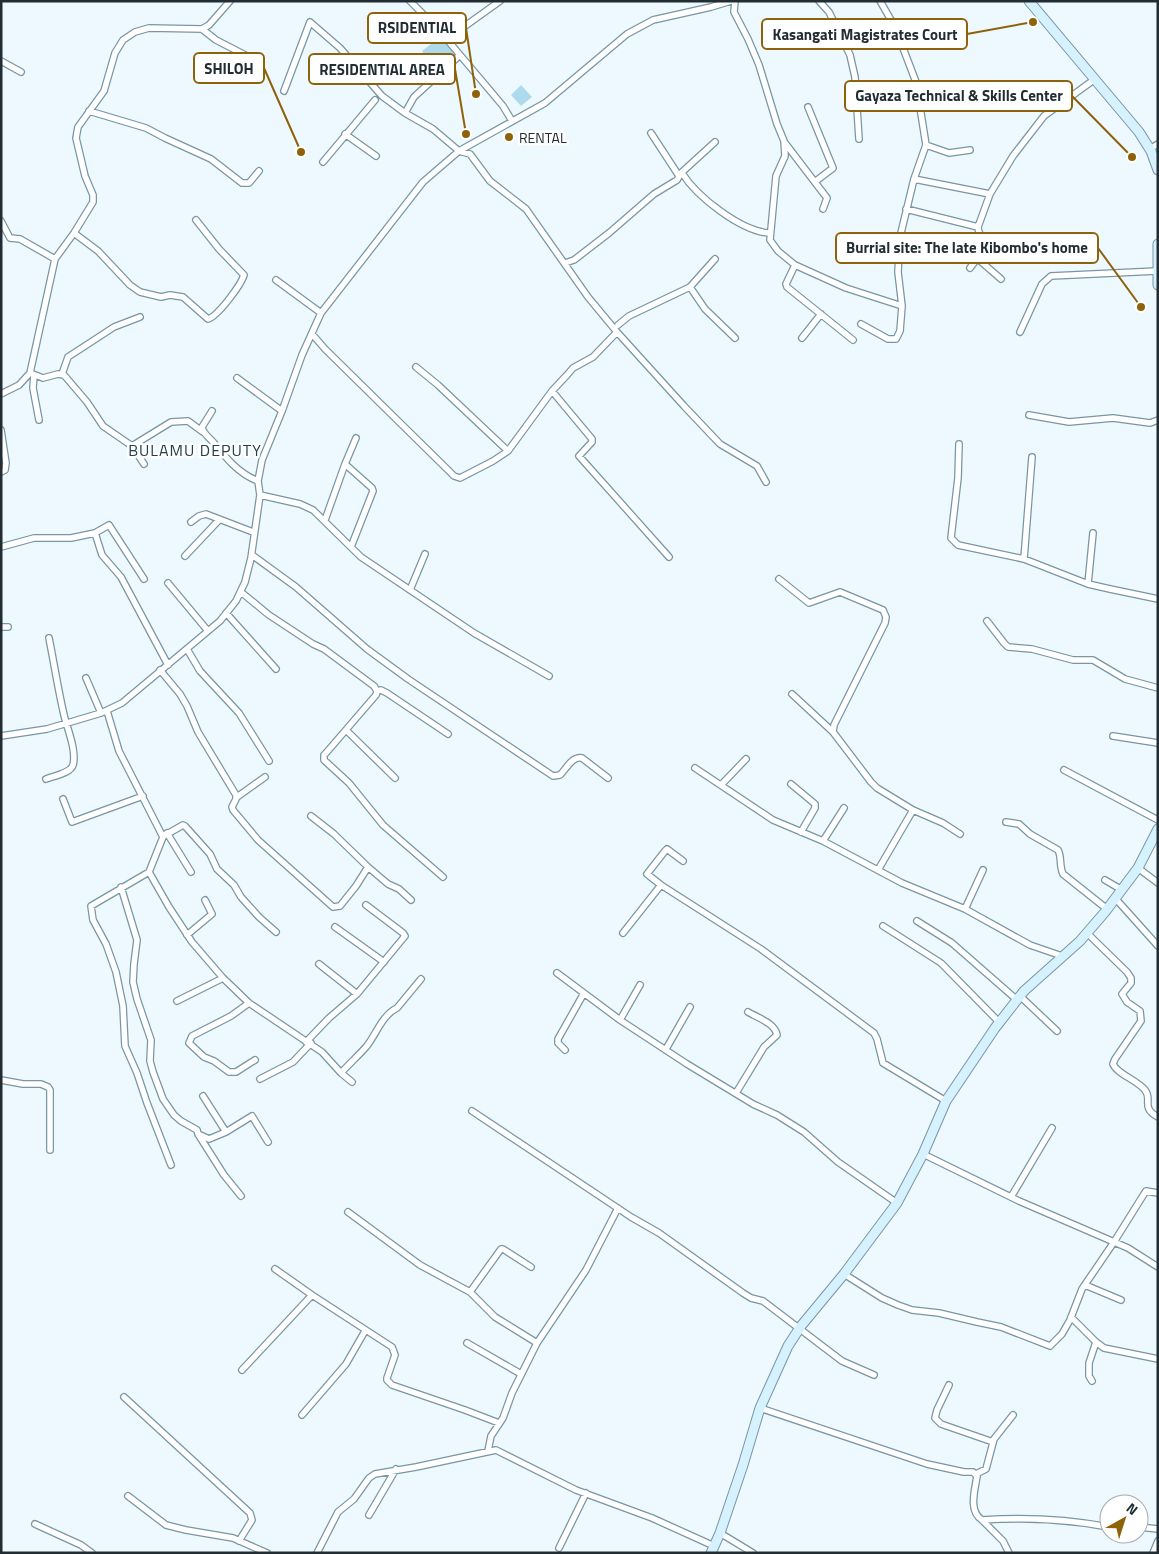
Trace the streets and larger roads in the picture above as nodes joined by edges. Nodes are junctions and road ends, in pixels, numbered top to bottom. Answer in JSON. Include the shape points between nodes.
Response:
{"nodes":[{"id":1,"x":230,"y":1,"type":"edge"},
{"id":2,"x":410,"y":1,"type":"edge"},
{"id":3,"x":500,"y":1,"type":"edge"},
{"id":4,"x":731,"y":1,"type":"edge"},
{"id":5,"x":735,"y":1,"type":"edge"},
{"id":6,"x":819,"y":1,"type":"edge"},
{"id":7,"x":880,"y":1,"type":"edge"},
{"id":8,"x":1029,"y":1,"type":"edge"},
{"id":9,"x":202,"y":29,"type":"junction"},
{"id":10,"x":447,"y":39,"type":"junction"},
{"id":11,"x":460,"y":55,"type":"junction"},
{"id":12,"x":249,"y":57,"type":"dead end"},
{"id":13,"x":1,"y":61,"type":"edge"},
{"id":14,"x":21,"y":72,"type":"dead end"},
{"id":15,"x":1096,"y":79,"type":"junction"},
{"id":16,"x":284,"y":91,"type":"dead end"},
{"id":17,"x":375,"y":100,"type":"dead end"},
{"id":18,"x":808,"y":107,"type":"dead end"},
{"id":19,"x":89,"y":111,"type":"junction"},
{"id":20,"x":405,"y":113,"type":"junction"},
{"id":21,"x":512,"y":122,"type":"junction"},
{"id":22,"x":651,"y":133,"type":"dead end"},
{"id":23,"x":345,"y":134,"type":"junction"},
{"id":24,"x":859,"y":140,"type":"dead end"},
{"id":25,"x":784,"y":141,"type":"junction"},
{"id":26,"x":715,"y":142,"type":"dead end"},
{"id":27,"x":926,"y":145,"type":"junction"},
{"id":28,"x":1153,"y":148,"type":"edge"},
{"id":29,"x":970,"y":150,"type":"dead end"},
{"id":30,"x":459,"y":151,"type":"junction"},
{"id":31,"x":376,"y":156,"type":"dead end"},
{"id":32,"x":1158,"y":159,"type":"edge"},
{"id":33,"x":323,"y":162,"type":"dead end"},
{"id":34,"x":1158,"y":170,"type":"edge"},
{"id":35,"x":259,"y":171,"type":"dead end"},
{"id":36,"x":680,"y":174,"type":"junction"},
{"id":37,"x":914,"y":179,"type":"junction"},
{"id":38,"x":816,"y":181,"type":"junction"},
{"id":39,"x":990,"y":194,"type":"junction"},
{"id":40,"x":906,"y":209,"type":"junction"},
{"id":41,"x":824,"y":210,"type":"dead end"},
{"id":42,"x":196,"y":220,"type":"dead end"},
{"id":43,"x":1,"y":221,"type":"edge"},
{"id":44,"x":978,"y":227,"type":"junction"},
{"id":45,"x":770,"y":232,"type":"junction"},
{"id":46,"x":74,"y":233,"type":"junction"},
{"id":47,"x":990,"y":242,"type":"junction"},
{"id":48,"x":1158,"y":244,"type":"edge"},
{"id":49,"x":1016,"y":254,"type":"dead end"},
{"id":50,"x":55,"y":259,"type":"junction"},
{"id":51,"x":715,"y":259,"type":"dead end"},
{"id":52,"x":978,"y":259,"type":"junction"},
{"id":53,"x":564,"y":263,"type":"junction"},
{"id":54,"x":795,"y":265,"type":"junction"},
{"id":55,"x":970,"y":268,"type":"dead end"},
{"id":56,"x":1157,"y":271,"type":"edge"},
{"id":57,"x":1001,"y":279,"type":"dead end"},
{"id":58,"x":276,"y":280,"type":"dead end"},
{"id":59,"x":1158,"y":285,"type":"edge"},
{"id":60,"x":690,"y":287,"type":"junction"},
{"id":61,"x":902,"y":306,"type":"junction"},
{"id":62,"x":321,"y":313,"type":"junction"},
{"id":63,"x":821,"y":314,"type":"junction"},
{"id":64,"x":140,"y":317,"type":"dead end"},
{"id":65,"x":861,"y":324,"type":"dead end"},
{"id":66,"x":618,"y":328,"type":"junction"},
{"id":67,"x":1020,"y":332,"type":"dead end"},
{"id":68,"x":312,"y":334,"type":"junction"},
{"id":69,"x":735,"y":338,"type":"dead end"},
{"id":70,"x":802,"y":338,"type":"dead end"},
{"id":71,"x":853,"y":340,"type":"dead end"},
{"id":72,"x":416,"y":367,"type":"dead end"},
{"id":73,"x":32,"y":374,"type":"junction"},
{"id":74,"x":62,"y":374,"type":"junction"},
{"id":75,"x":237,"y":378,"type":"dead end"},
{"id":76,"x":552,"y":391,"type":"junction"},
{"id":77,"x":1,"y":394,"type":"edge"},
{"id":78,"x":212,"y":411,"type":"dead end"},
{"id":79,"x":282,"y":411,"type":"junction"},
{"id":80,"x":1029,"y":415,"type":"dead end"},
{"id":81,"x":39,"y":420,"type":"dead end"},
{"id":82,"x":1158,"y":420,"type":"edge"},
{"id":83,"x":1,"y":430,"type":"edge"},
{"id":84,"x":203,"y":432,"type":"junction"},
{"id":85,"x":356,"y":438,"type":"dead end"},
{"id":86,"x":959,"y":444,"type":"dead end"},
{"id":87,"x":132,"y":446,"type":"junction"},
{"id":88,"x":508,"y":451,"type":"junction"},
{"id":89,"x":1032,"y":457,"type":"dead end"},
{"id":90,"x":144,"y":464,"type":"dead end"},
{"id":91,"x":346,"y":464,"type":"junction"},
{"id":92,"x":1,"y":472,"type":"edge"},
{"id":93,"x":258,"y":481,"type":"junction"},
{"id":94,"x":766,"y":482,"type":"dead end"},
{"id":95,"x":260,"y":495,"type":"junction"},
{"id":96,"x":219,"y":520,"type":"junction"},
{"id":97,"x":325,"y":520,"type":"junction"},
{"id":98,"x":191,"y":522,"type":"dead end"},
{"id":99,"x":253,"y":532,"type":"junction"},
{"id":100,"x":95,"y":533,"type":"junction"},
{"id":101,"x":1093,"y":533,"type":"dead end"},
{"id":102,"x":1,"y":547,"type":"edge"},
{"id":103,"x":351,"y":547,"type":"junction"},
{"id":104,"x":425,"y":554,"type":"dead end"},
{"id":105,"x":252,"y":555,"type":"junction"},
{"id":106,"x":185,"y":556,"type":"dead end"},
{"id":107,"x":669,"y":556,"type":"dead end"},
{"id":108,"x":1024,"y":559,"type":"junction"},
{"id":109,"x":144,"y":579,"type":"dead end"},
{"id":110,"x":779,"y":579,"type":"dead end"},
{"id":111,"x":168,"y":583,"type":"dead end"},
{"id":112,"x":1088,"y":584,"type":"junction"},
{"id":113,"x":410,"y":590,"type":"junction"},
{"id":114,"x":241,"y":592,"type":"junction"},
{"id":115,"x":1158,"y":598,"type":"edge"},
{"id":116,"x":226,"y":613,"type":"junction"},
{"id":117,"x":987,"y":621,"type":"dead end"},
{"id":118,"x":208,"y":631,"type":"junction"},
{"id":119,"x":49,"y":638,"type":"dead end"},
{"id":120,"x":187,"y":649,"type":"junction"},
{"id":121,"x":168,"y":664,"type":"junction"},
{"id":122,"x":276,"y":669,"type":"dead end"},
{"id":123,"x":160,"y":670,"type":"junction"},
{"id":124,"x":549,"y":676,"type":"dead end"},
{"id":125,"x":86,"y":678,"type":"dead end"},
{"id":126,"x":1158,"y":688,"type":"edge"},
{"id":127,"x":377,"y":691,"type":"junction"},
{"id":128,"x":792,"y":694,"type":"dead end"},
{"id":129,"x":104,"y":712,"type":"junction"},
{"id":130,"x":67,"y":724,"type":"junction"},
{"id":131,"x":346,"y":730,"type":"junction"},
{"id":132,"x":833,"y":732,"type":"junction"},
{"id":133,"x":448,"y":734,"type":"dead end"},
{"id":134,"x":1,"y":736,"type":"edge"},
{"id":135,"x":1113,"y":736,"type":"dead end"},
{"id":136,"x":1158,"y":743,"type":"edge"},
{"id":137,"x":746,"y":760,"type":"dead end"},
{"id":138,"x":268,"y":761,"type":"dead end"},
{"id":139,"x":695,"y":768,"type":"dead end"},
{"id":140,"x":1064,"y":770,"type":"dead end"},
{"id":141,"x":265,"y":777,"type":"dead end"},
{"id":142,"x":395,"y":778,"type":"dead end"},
{"id":143,"x":608,"y":778,"type":"dead end"},
{"id":144,"x":46,"y":779,"type":"dead end"},
{"id":145,"x":791,"y":784,"type":"dead end"},
{"id":146,"x":721,"y":785,"type":"junction"},
{"id":147,"x":143,"y":796,"type":"junction"},
{"id":148,"x":236,"y":797,"type":"junction"},
{"id":149,"x":63,"y":799,"type":"dead end"},
{"id":150,"x":844,"y":808,"type":"dead end"},
{"id":151,"x":913,"y":810,"type":"junction"},
{"id":152,"x":310,"y":816,"type":"dead end"},
{"id":153,"x":1158,"y":820,"type":"edge"},
{"id":154,"x":1006,"y":822,"type":"dead end"},
{"id":155,"x":1158,"y":829,"type":"edge"},
{"id":156,"x":802,"y":832,"type":"junction"},
{"id":157,"x":960,"y":834,"type":"dead end"},
{"id":158,"x":165,"y":835,"type":"junction"},
{"id":159,"x":823,"y":841,"type":"junction"},
{"id":160,"x":683,"y":861,"type":"dead end"},
{"id":161,"x":368,"y":867,"type":"junction"},
{"id":162,"x":1138,"y":868,"type":"junction"},
{"id":163,"x":878,"y":870,"type":"junction"},
{"id":164,"x":983,"y":870,"type":"dead end"},
{"id":165,"x":149,"y":872,"type":"junction"},
{"id":166,"x":191,"y":872,"type":"dead end"},
{"id":167,"x":443,"y":877,"type":"dead end"},
{"id":168,"x":1104,"y":880,"type":"dead end"},
{"id":169,"x":1158,"y":882,"type":"edge"},
{"id":170,"x":662,"y":885,"type":"junction"},
{"id":171,"x":121,"y":887,"type":"junction"},
{"id":172,"x":1122,"y":890,"type":"junction"},
{"id":173,"x":1115,"y":898,"type":"junction"},
{"id":174,"x":205,"y":900,"type":"dead end"},
{"id":175,"x":412,"y":900,"type":"dead end"},
{"id":176,"x":366,"y":905,"type":"dead end"},
{"id":177,"x":965,"y":909,"type":"junction"},
{"id":178,"x":1107,"y":909,"type":"junction"},
{"id":179,"x":917,"y":921,"type":"dead end"},
{"id":180,"x":883,"y":926,"type":"dead end"},
{"id":181,"x":335,"y":927,"type":"dead end"},
{"id":182,"x":276,"y":932,"type":"dead end"},
{"id":183,"x":623,"y":932,"type":"dead end"},
{"id":184,"x":1087,"y":933,"type":"junction"},
{"id":185,"x":187,"y":935,"type":"junction"},
{"id":186,"x":1158,"y":946,"type":"edge"},
{"id":187,"x":1062,"y":956,"type":"junction"},
{"id":188,"x":384,"y":962,"type":"junction"},
{"id":189,"x":318,"y":964,"type":"dead end"},
{"id":190,"x":557,"y":973,"type":"dead end"},
{"id":191,"x":223,"y":978,"type":"junction"},
{"id":192,"x":422,"y":979,"type":"dead end"},
{"id":193,"x":640,"y":985,"type":"dead end"},
{"id":194,"x":584,"y":993,"type":"junction"},
{"id":195,"x":357,"y":994,"type":"junction"},
{"id":196,"x":1018,"y":998,"type":"junction"},
{"id":197,"x":176,"y":1001,"type":"dead end"},
{"id":198,"x":249,"y":1003,"type":"junction"},
{"id":199,"x":690,"y":1007,"type":"dead end"},
{"id":200,"x":748,"y":1012,"type":"dead end"},
{"id":201,"x":620,"y":1020,"type":"junction"},
{"id":202,"x":999,"y":1022,"type":"junction"},
{"id":203,"x":1057,"y":1031,"type":"dead end"},
{"id":204,"x":308,"y":1043,"type":"junction"},
{"id":205,"x":666,"y":1049,"type":"junction"},
{"id":206,"x":564,"y":1050,"type":"dead end"},
{"id":207,"x":255,"y":1060,"type":"dead end"},
{"id":208,"x":341,"y":1073,"type":"junction"},
{"id":209,"x":260,"y":1079,"type":"dead end"},
{"id":210,"x":1,"y":1080,"type":"edge"},
{"id":211,"x":352,"y":1082,"type":"dead end"},
{"id":212,"x":736,"y":1093,"type":"junction"},
{"id":213,"x":202,"y":1096,"type":"dead end"},
{"id":214,"x":946,"y":1101,"type":"junction"},
{"id":215,"x":472,"y":1111,"type":"dead end"},
{"id":216,"x":1158,"y":1117,"type":"edge"},
{"id":217,"x":1052,"y":1128,"type":"dead end"},
{"id":218,"x":226,"y":1132,"type":"junction"},
{"id":219,"x":198,"y":1134,"type":"junction"},
{"id":220,"x":268,"y":1142,"type":"dead end"},
{"id":221,"x":50,"y":1150,"type":"dead end"},
{"id":222,"x":924,"y":1154,"type":"junction"},
{"id":223,"x":171,"y":1165,"type":"dead end"},
{"id":224,"x":1158,"y":1193,"type":"edge"},
{"id":225,"x":241,"y":1196,"type":"dead end"},
{"id":226,"x":1012,"y":1197,"type":"junction"},
{"id":227,"x":898,"y":1203,"type":"junction"},
{"id":228,"x":618,"y":1208,"type":"junction"},
{"id":229,"x":348,"y":1212,"type":"dead end"},
{"id":230,"x":1114,"y":1242,"type":"junction"},
{"id":231,"x":531,"y":1266,"type":"dead end"},
{"id":232,"x":1158,"y":1267,"type":"edge"},
{"id":233,"x":275,"y":1269,"type":"dead end"},
{"id":234,"x":844,"y":1274,"type":"junction"},
{"id":235,"x":1085,"y":1285,"type":"junction"},
{"id":236,"x":470,"y":1292,"type":"junction"},
{"id":237,"x":312,"y":1295,"type":"junction"},
{"id":238,"x":1121,"y":1300,"type":"dead end"},
{"id":239,"x":1071,"y":1317,"type":"junction"},
{"id":240,"x":799,"y":1329,"type":"junction"},
{"id":241,"x":365,"y":1331,"type":"junction"},
{"id":242,"x":1096,"y":1342,"type":"junction"},
{"id":243,"x":467,"y":1343,"type":"dead end"},
{"id":244,"x":537,"y":1343,"type":"junction"},
{"id":245,"x":1158,"y":1359,"type":"edge"},
{"id":246,"x":242,"y":1370,"type":"dead end"},
{"id":247,"x":521,"y":1374,"type":"junction"},
{"id":248,"x":874,"y":1375,"type":"dead end"},
{"id":249,"x":1092,"y":1381,"type":"dead end"},
{"id":250,"x":949,"y":1385,"type":"dead end"},
{"id":251,"x":124,"y":1397,"type":"dead end"},
{"id":252,"x":760,"y":1408,"type":"junction"},
{"id":253,"x":302,"y":1415,"type":"dead end"},
{"id":254,"x":1013,"y":1415,"type":"dead end"},
{"id":255,"x":499,"y":1423,"type":"junction"},
{"id":256,"x":993,"y":1442,"type":"junction"},
{"id":257,"x":488,"y":1451,"type":"junction"},
{"id":258,"x":396,"y":1469,"type":"junction"},
{"id":259,"x":976,"y":1474,"type":"junction"},
{"id":260,"x":586,"y":1493,"type":"junction"},
{"id":261,"x":128,"y":1496,"type":"dead end"},
{"id":262,"x":369,"y":1515,"type":"dead end"},
{"id":263,"x":982,"y":1520,"type":"junction"},
{"id":264,"x":35,"y":1524,"type":"dead end"},
{"id":265,"x":1099,"y":1525,"type":"edge"},
{"id":266,"x":720,"y":1533,"type":"junction"},
{"id":267,"x":1158,"y":1540,"type":"edge"},
{"id":268,"x":239,"y":1541,"type":"junction"},
{"id":269,"x":559,"y":1548,"type":"dead end"},
{"id":270,"x":712,"y":1549,"type":"edge"},
{"id":271,"x":92,"y":1553,"type":"edge"},
{"id":272,"x":267,"y":1553,"type":"edge"},
{"id":273,"x":317,"y":1553,"type":"edge"},
{"id":274,"x":754,"y":1553,"type":"edge"},
{"id":275,"x":1009,"y":1553,"type":"edge"},
{"id":276,"x":1153,"y":1553,"type":"edge"}],
"edges":[{"from":1,"to":9,"type":"street"},
{"from":2,"to":10,"type":"street"},
{"from":3,"to":10,"type":"street"},
{"from":4,"to":21,"type":"street","via":[[653,20],[627,34],[545,103]]},
{"from":5,"to":25,"type":"street","via":[[734,12],[759,65]]},
{"from":6,"to":24,"type":"street","via":[[829,12],[850,55],[855,77]]},
{"from":7,"to":27,"type":"street","via":[[895,27],[916,82]]},
{"from":8,"to":15,"type":"street"},
{"from":9,"to":12,"type":"street"},
{"from":9,"to":19,"type":"street","via":[[149,28],[123,40],[115,54],[104,92]]},
{"from":10,"to":11,"type":"street"},
{"from":11,"to":20,"type":"street","via":[[414,97]]},
{"from":11,"to":21,"type":"street","via":[[503,106]]},
{"from":13,"to":14,"type":"street"},
{"from":15,"to":28,"type":"street"},
{"from":15,"to":39,"type":"street","via":[[1044,116]]},
{"from":16,"to":20,"type":"street","via":[[310,22],[340,48],[382,96]]},
{"from":17,"to":23,"type":"street"},
{"from":18,"to":38,"type":"street","via":[[833,165]]},
{"from":19,"to":35,"type":"street","via":[[146,128],[211,159],[242,183],[249,183]]},
{"from":19,"to":46,"type":"street","via":[[78,127],[76,138],[93,202]]},
{"from":20,"to":30,"type":"street","via":[[433,129]]},
{"from":21,"to":30,"type":"street"},
{"from":22,"to":36,"type":"street"},
{"from":23,"to":31,"type":"street"},
{"from":23,"to":33,"type":"street"},
{"from":25,"to":38,"type":"street"},
{"from":25,"to":45,"type":"street","via":[[785,156],[776,176]]},
{"from":26,"to":36,"type":"street"},
{"from":27,"to":29,"type":"street","via":[[949,153]]},
{"from":27,"to":37,"type":"street"},
{"from":28,"to":32,"type":"street"},
{"from":28,"to":34,"type":"street"},
{"from":30,"to":53,"type":"street","via":[[470,154],[490,181],[526,208]]},
{"from":30,"to":62,"type":"street","via":[[423,182]]},
{"from":36,"to":45,"type":"street","via":[[698,194],[736,221],[761,232]]},
{"from":36,"to":53,"type":"street","via":[[609,234],[574,260]]},
{"from":37,"to":39,"type":"street"},
{"from":37,"to":40,"type":"street"},
{"from":38,"to":41,"type":"street","via":[[827,198]]},
{"from":39,"to":44,"type":"street"},
{"from":40,"to":44,"type":"street"},
{"from":40,"to":61,"type":"street","via":[[900,237]]},
{"from":42,"to":46,"type":"street","via":[[244,273],[243,280],[229,299],[208,319],[182,297],[140,292],[98,251]]},
{"from":43,"to":50,"type":"street","via":[[10,238],[20,239]]},
{"from":44,"to":47,"type":"street","via":[[980,236]]},
{"from":45,"to":54,"type":"street","via":[[770,240],[778,251]]},
{"from":46,"to":50,"type":"street"},
{"from":47,"to":49,"type":"street"},
{"from":47,"to":52,"type":"street"},
{"from":48,"to":56,"type":"street"},
{"from":50,"to":73,"type":"street"},
{"from":51,"to":60,"type":"street"},
{"from":52,"to":55,"type":"street"},
{"from":52,"to":57,"type":"street"},
{"from":53,"to":66,"type":"street","via":[[588,297]]},
{"from":54,"to":61,"type":"street","via":[[846,288]]},
{"from":54,"to":63,"type":"street","via":[[787,287]]},
{"from":56,"to":59,"type":"street"},
{"from":56,"to":67,"type":"street","via":[[1051,276],[1042,284]]},
{"from":58,"to":62,"type":"street"},
{"from":60,"to":66,"type":"street","via":[[629,316]]},
{"from":60,"to":69,"type":"street","via":[[704,309]]},
{"from":61,"to":65,"type":"street","via":[[900,331],[896,339]]},
{"from":62,"to":68,"type":"street"},
{"from":63,"to":70,"type":"street"},
{"from":63,"to":71,"type":"street"},
{"from":64,"to":74,"type":"street","via":[[114,327],[68,357]]},
{"from":66,"to":76,"type":"street","via":[[593,357],[574,368]]},
{"from":66,"to":94,"type":"street","via":[[677,399],[720,444],[757,466]]},
{"from":68,"to":79,"type":"street"},
{"from":68,"to":88,"type":"street","via":[[454,476],[460,478]]},
{"from":72,"to":88,"type":"street"},
{"from":73,"to":74,"type":"street","via":[[43,378]]},
{"from":73,"to":77,"type":"street"},
{"from":73,"to":81,"type":"street"},
{"from":74,"to":87,"type":"street","via":[[87,402],[102,426]]},
{"from":75,"to":79,"type":"street"},
{"from":76,"to":88,"type":"street"},
{"from":76,"to":107,"type":"street","via":[[592,439],[579,456]]},
{"from":78,"to":84,"type":"street","via":[[202,427]]},
{"from":79,"to":93,"type":"street","via":[[262,460]]},
{"from":80,"to":82,"type":"street","via":[[1069,422],[1113,418],[1150,424]]},
{"from":83,"to":92,"type":"street","via":[[6,463],[5,470]]},
{"from":84,"to":87,"type":"street","via":[[188,421],[171,422]]},
{"from":84,"to":93,"type":"street","via":[[222,455],[248,478]]},
{"from":85,"to":91,"type":"street"},
{"from":86,"to":108,"type":"street","via":[[951,538],[958,545]]},
{"from":87,"to":90,"type":"street"},
{"from":89,"to":108,"type":"street"},
{"from":91,"to":97,"type":"street"},
{"from":91,"to":103,"type":"street","via":[[373,491]]},
{"from":93,"to":95,"type":"street"},
{"from":95,"to":97,"type":"street","via":[[310,508]]},
{"from":95,"to":99,"type":"street"},
{"from":96,"to":98,"type":"street","via":[[202,514]]},
{"from":96,"to":99,"type":"street"},
{"from":96,"to":106,"type":"street"},
{"from":97,"to":103,"type":"street"},
{"from":99,"to":105,"type":"street"},
{"from":100,"to":102,"type":"street","via":[[71,538],[34,538]]},
{"from":100,"to":109,"type":"street","via":[[110,526]]},
{"from":100,"to":121,"type":"street","via":[[102,556],[121,577]]},
{"from":101,"to":112,"type":"street"},
{"from":103,"to":113,"type":"street"},
{"from":104,"to":113,"type":"street"},
{"from":105,"to":114,"type":"street"},
{"from":105,"to":143,"type":"street","via":[[296,587],[367,649],[553,776],[560,776],[574,758],[579,757]]},
{"from":108,"to":112,"type":"street"},
{"from":110,"to":132,"type":"street","via":[[809,603],[840,592],[882,610],[886,617]]},
{"from":111,"to":118,"type":"street"},
{"from":112,"to":115,"type":"street"},
{"from":113,"to":124,"type":"street","via":[[474,633]]},
{"from":114,"to":116,"type":"street"},
{"from":114,"to":127,"type":"street","via":[[274,619],[328,652]]},
{"from":116,"to":118,"type":"street"},
{"from":116,"to":122,"type":"street"},
{"from":117,"to":126,"type":"street","via":[[1008,647],[1032,649],[1073,660],[1093,660],[1125,679]]},
{"from":118,"to":120,"type":"street"},
{"from":119,"to":130,"type":"street"},
{"from":120,"to":121,"type":"street"},
{"from":120,"to":138,"type":"street","via":[[200,671],[239,713]]},
{"from":121,"to":123,"type":"street"},
{"from":123,"to":129,"type":"street","via":[[122,703]]},
{"from":123,"to":148,"type":"street","via":[[184,700],[198,732]]},
{"from":125,"to":129,"type":"street"},
{"from":127,"to":131,"type":"street"},
{"from":127,"to":133,"type":"street","via":[[387,693]]},
{"from":128,"to":132,"type":"street"},
{"from":129,"to":130,"type":"street"},
{"from":129,"to":147,"type":"street","via":[[119,751]]},
{"from":130,"to":134,"type":"street"},
{"from":130,"to":144,"type":"street","via":[[73,765],[70,770]]},
{"from":131,"to":142,"type":"street"},
{"from":131,"to":167,"type":"street","via":[[324,755],[324,760],[349,783],[384,825]]},
{"from":132,"to":151,"type":"street","via":[[870,782]]},
{"from":135,"to":136,"type":"street"},
{"from":137,"to":146,"type":"street"},
{"from":139,"to":146,"type":"street"},
{"from":140,"to":153,"type":"street"},
{"from":141,"to":148,"type":"street"},
{"from":145,"to":156,"type":"street","via":[[815,804]]},
{"from":146,"to":156,"type":"street","via":[[773,820]]},
{"from":147,"to":149,"type":"street","via":[[72,822]]},
{"from":147,"to":158,"type":"street"},
{"from":148,"to":161,"type":"street","via":[[232,804],[234,810],[258,840],[333,906],[340,906]]},
{"from":150,"to":159,"type":"street"},
{"from":151,"to":157,"type":"street"},
{"from":151,"to":163,"type":"street"},
{"from":152,"to":161,"type":"street"},
{"from":154,"to":178,"type":"street","via":[[1019,824],[1058,850],[1063,874]]},
{"from":155,"to":162,"type":"street"},
{"from":156,"to":159,"type":"street"},
{"from":158,"to":165,"type":"street"},
{"from":158,"to":166,"type":"street"},
{"from":158,"to":182,"type":"street","via":[[183,825],[188,828],[210,854],[217,869]]},
{"from":159,"to":163,"type":"street"},
{"from":160,"to":170,"type":"street","via":[[665,850],[648,874]]},
{"from":161,"to":175,"type":"street"},
{"from":162,"to":169,"type":"street"},
{"from":162,"to":172,"type":"street"},
{"from":163,"to":177,"type":"street"},
{"from":164,"to":177,"type":"street"},
{"from":165,"to":171,"type":"street"},
{"from":165,"to":185,"type":"street"},
{"from":168,"to":172,"type":"street"},
{"from":170,"to":183,"type":"street"},
{"from":170,"to":214,"type":"street","via":[[761,949],[874,1033],[883,1063]]},
{"from":171,"to":219,"type":"street","via":[[137,940],[133,982],[151,1040],[153,1072],[163,1099],[174,1115],[197,1130]]},
{"from":171,"to":223,"type":"street","via":[[92,906],[91,914],[116,972],[124,1012],[125,1046]]},
{"from":172,"to":173,"type":"street"},
{"from":173,"to":178,"type":"street"},
{"from":173,"to":186,"type":"street"},
{"from":174,"to":185,"type":"street","via":[[212,914]]},
{"from":176,"to":188,"type":"street","via":[[405,936]]},
{"from":177,"to":187,"type":"street","via":[[1030,945]]},
{"from":178,"to":184,"type":"street"},
{"from":179,"to":196,"type":"street","via":[[952,943]]},
{"from":180,"to":202,"type":"street","via":[[941,963]]},
{"from":181,"to":188,"type":"street"},
{"from":184,"to":187,"type":"street"},
{"from":184,"to":216,"type":"street","via":[[1131,978],[1122,994],[1140,1011],[1142,1021],[1113,1064],[1116,1070],[1144,1089],[1148,1108]]},
{"from":185,"to":191,"type":"street"},
{"from":187,"to":196,"type":"street"},
{"from":188,"to":195,"type":"street"},
{"from":189,"to":195,"type":"street"},
{"from":190,"to":194,"type":"street"},
{"from":191,"to":197,"type":"street"},
{"from":191,"to":198,"type":"street"},
{"from":192,"to":208,"type":"street"},
{"from":193,"to":201,"type":"street"},
{"from":194,"to":201,"type":"street"},
{"from":194,"to":206,"type":"street","via":[[558,1039]]},
{"from":195,"to":204,"type":"street","via":[[329,1018]]},
{"from":196,"to":202,"type":"street"},
{"from":196,"to":203,"type":"street"},
{"from":198,"to":204,"type":"street"},
{"from":198,"to":207,"type":"street","via":[[192,1036],[189,1043],[204,1057],[229,1072],[236,1072]]},
{"from":199,"to":205,"type":"street"},
{"from":200,"to":212,"type":"street","via":[[772,1026],[777,1035],[764,1047]]},
{"from":201,"to":205,"type":"street"},
{"from":202,"to":214,"type":"street"},
{"from":204,"to":208,"type":"street","via":[[322,1052]]},
{"from":204,"to":209,"type":"street","via":[[293,1062]]},
{"from":205,"to":212,"type":"street"},
{"from":208,"to":211,"type":"street"},
{"from":210,"to":221,"type":"street","via":[[48,1086]]},
{"from":212,"to":227,"type":"street","via":[[813,1138],[838,1162]]},
{"from":213,"to":218,"type":"street"},
{"from":214,"to":222,"type":"street"},
{"from":215,"to":228,"type":"street"},
{"from":217,"to":226,"type":"street"},
{"from":218,"to":219,"type":"street","via":[[210,1139]]},
{"from":218,"to":220,"type":"street","via":[[252,1116]]},
{"from":219,"to":225,"type":"street"},
{"from":222,"to":226,"type":"street"},
{"from":222,"to":227,"type":"street"},
{"from":224,"to":230,"type":"street","via":[[1146,1191]]},
{"from":226,"to":230,"type":"street"},
{"from":227,"to":234,"type":"street"},
{"from":228,"to":240,"type":"street","via":[[743,1293],[763,1301]]},
{"from":228,"to":244,"type":"street","via":[[586,1270]]},
{"from":229,"to":236,"type":"street","via":[[420,1265]]},
{"from":230,"to":232,"type":"street"},
{"from":230,"to":235,"type":"street"},
{"from":231,"to":236,"type":"street","via":[[502,1249]]},
{"from":233,"to":237,"type":"street"},
{"from":234,"to":239,"type":"street","via":[[882,1298],[912,1310],[1001,1326],[1047,1346],[1053,1345]]},
{"from":234,"to":240,"type":"street"},
{"from":235,"to":238,"type":"street"},
{"from":235,"to":239,"type":"street"},
{"from":236,"to":244,"type":"street","via":[[495,1317]]},
{"from":237,"to":241,"type":"street"},
{"from":237,"to":246,"type":"street"},
{"from":239,"to":242,"type":"street"},
{"from":240,"to":248,"type":"street","via":[[842,1361]]},
{"from":240,"to":252,"type":"street"},
{"from":241,"to":253,"type":"street","via":[[346,1364]]},
{"from":241,"to":255,"type":"street","via":[[394,1349],[387,1378],[392,1385]]},
{"from":242,"to":245,"type":"street","via":[[1104,1348]]},
{"from":242,"to":249,"type":"street","via":[[1089,1363]]},
{"from":243,"to":247,"type":"street"},
{"from":244,"to":247,"type":"street"},
{"from":247,"to":255,"type":"street"},
{"from":250,"to":256,"type":"street","via":[[935,1418],[941,1424]]},
{"from":251,"to":268,"type":"street","via":[[250,1512],[252,1520]]},
{"from":252,"to":259,"type":"street","via":[[927,1464]]},
{"from":252,"to":266,"type":"street"},
{"from":254,"to":256,"type":"street"},
{"from":255,"to":257,"type":"street","via":[[491,1436]]},
{"from":256,"to":259,"type":"street","via":[[986,1469]]},
{"from":257,"to":258,"type":"street"},
{"from":257,"to":260,"type":"street","via":[[503,1452]]},
{"from":258,"to":262,"type":"street"},
{"from":258,"to":273,"type":"street","via":[[369,1478],[354,1499],[338,1512]]},
{"from":259,"to":263,"type":"street","via":[[974,1507]]},
{"from":260,"to":269,"type":"street"},
{"from":260,"to":270,"type":"street","via":[[652,1518]]},
{"from":261,"to":268,"type":"street","via":[[166,1525]]},
{"from":263,"to":265,"type":"street","via":[[1058,1519]]},
{"from":263,"to":275,"type":"street","via":[[1003,1541]]},
{"from":264,"to":271,"type":"street"},
{"from":266,"to":270,"type":"street"},
{"from":266,"to":274,"type":"street"},
{"from":267,"to":276,"type":"street"},
{"from":268,"to":272,"type":"street"}]}
